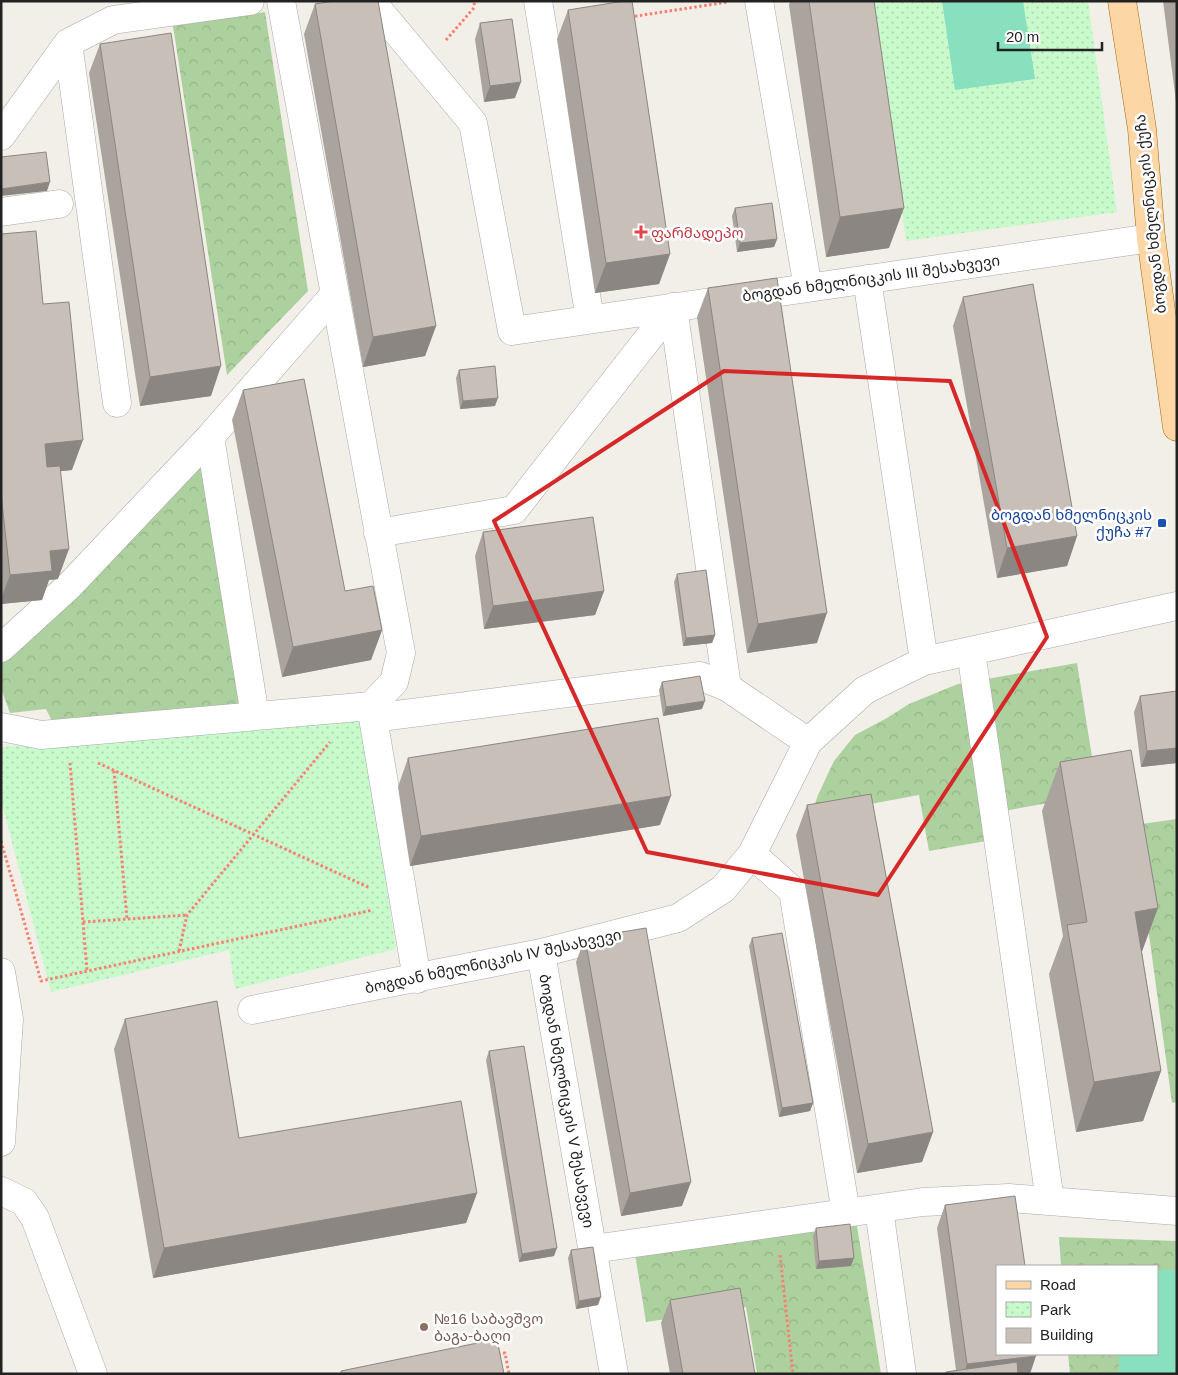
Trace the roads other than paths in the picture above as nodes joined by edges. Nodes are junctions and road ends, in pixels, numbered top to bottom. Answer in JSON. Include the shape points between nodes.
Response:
{"nodes":[{"id":1,"x":250,"y":1,"type":"edge"},
{"id":2,"x":281,"y":1,"type":"edge"},
{"id":3,"x":371,"y":1,"type":"edge"},
{"id":4,"x":538,"y":1,"type":"edge"},
{"id":5,"x":759,"y":1,"type":"edge"},
{"id":6,"x":1122,"y":1,"type":"edge"},
{"id":7,"x":68,"y":44,"type":"junction"},
{"id":8,"x":1,"y":136,"type":"edge"},
{"id":9,"x":59,"y":204,"type":"dead end"},
{"id":10,"x":1,"y":212,"type":"edge"},
{"id":11,"x":1151,"y":238,"type":"junction"},
{"id":12,"x":868,"y":279,"type":"junction"},
{"id":13,"x":808,"y":288,"type":"junction"},
{"id":14,"x":335,"y":294,"type":"junction"},
{"id":15,"x":673,"y":307,"type":"junction"},
{"id":16,"x":590,"y":320,"type":"junction"},
{"id":17,"x":117,"y":403,"type":"dead end"},
{"id":18,"x":1177,"y":427,"type":"edge"},
{"id":19,"x":210,"y":437,"type":"junction"},
{"id":20,"x":378,"y":533,"type":"junction"},
{"id":21,"x":1177,"y":606,"type":"edge"},
{"id":22,"x":1,"y":648,"type":"edge"},
{"id":23,"x":971,"y":651,"type":"junction"},
{"id":24,"x":924,"y":661,"type":"junction"},
{"id":25,"x":727,"y":687,"type":"junction"},
{"id":26,"x":368,"y":710,"type":"junction"},
{"id":27,"x":255,"y":716,"type":"junction"},
{"id":28,"x":1,"y":727,"type":"edge"},
{"id":29,"x":808,"y":742,"type":"junction"},
{"id":30,"x":752,"y":854,"type":"junction"},
{"id":31,"x":541,"y":953,"type":"junction"},
{"id":32,"x":1,"y":972,"type":"edge"},
{"id":33,"x":417,"y":979,"type":"junction"},
{"id":34,"x":252,"y":1010,"type":"dead end"},
{"id":35,"x":1,"y":1142,"type":"edge"},
{"id":36,"x":1,"y":1191,"type":"edge"},
{"id":37,"x":1050,"y":1201,"type":"junction"},
{"id":38,"x":879,"y":1209,"type":"junction"},
{"id":39,"x":1177,"y":1210,"type":"edge"},
{"id":40,"x":846,"y":1213,"type":"junction"},
{"id":41,"x":592,"y":1249,"type":"junction"},
{"id":42,"x":93,"y":1374,"type":"edge"},
{"id":43,"x":614,"y":1374,"type":"edge"},
{"id":44,"x":902,"y":1374,"type":"edge"}],
"edges":[{"from":1,"to":7,"type":"street","via":[[113,20]]},
{"from":2,"to":14,"type":"street"},
{"from":3,"to":16,"type":"street","name":"ბოგდან ხმელნიცკის III შესახვევი","via":[[473,123],[512,331]]},
{"from":4,"to":16,"type":"street"},
{"from":5,"to":13,"type":"street"},
{"from":6,"to":11,"type":"main road","name":"ბოგდან ხმელნიცკის ქუჩა","via":[[1142,129]]},
{"from":7,"to":8,"type":"street"},
{"from":7,"to":17,"type":"street"},
{"from":9,"to":10,"type":"street"},
{"from":11,"to":12,"type":"street","name":"ბოგდან ხმელნიცკის III შესახვევი"},
{"from":11,"to":18,"type":"main road","name":"ბოგდან ხმელნიცკის ქუჩა"},
{"from":12,"to":13,"type":"street","name":"ბოგდან ხმელნიცკის III შესახვევი"},
{"from":12,"to":24,"type":"street"},
{"from":13,"to":15,"type":"street","name":"ბოგდან ხმელნიცკის III შესახვევი"},
{"from":14,"to":19,"type":"street"},
{"from":14,"to":20,"type":"street"},
{"from":15,"to":16,"type":"street","name":"ბოგდან ხმელნიცკის III შესახვევი"},
{"from":15,"to":20,"type":"street","via":[[514,510]]},
{"from":15,"to":25,"type":"street"},
{"from":19,"to":22,"type":"street","via":[[70,586]]},
{"from":19,"to":27,"type":"street"},
{"from":20,"to":26,"type":"street","via":[[401,653],[394,682]]},
{"from":21,"to":23,"type":"street","name":"ბოგდან ხმელნიცკის IV შესახვევი"},
{"from":23,"to":24,"type":"street","name":"ბოგდან ხმელნიცკის IV შესახვევი"},
{"from":23,"to":37,"type":"street"},
{"from":24,"to":29,"type":"street","name":"ბოგდან ხმელნიცკის IV შესახვევი","via":[[865,690]]},
{"from":25,"to":26,"type":"street","via":[[700,676]]},
{"from":25,"to":29,"type":"street"},
{"from":26,"to":27,"type":"street"},
{"from":26,"to":33,"type":"street"},
{"from":27,"to":28,"type":"street","via":[[41,735]]},
{"from":29,"to":30,"type":"street","name":"ბოგდან ხმელნიცკის IV შესახვევი"},
{"from":30,"to":31,"type":"street","name":"ბოგდან ხმელნიცკის IV შესახვევი","via":[[723,889],[678,918]]},
{"from":30,"to":40,"type":"street","via":[[793,891]]},
{"from":31,"to":33,"type":"street","name":"ბოგდან ხმელნიცკის IV შესახვევი"},
{"from":31,"to":41,"type":"street","name":"ბოგდან ხმელნიცკის V შესახვევი"},
{"from":32,"to":35,"type":"street","via":[[9,1019]]},
{"from":33,"to":34,"type":"street","name":"ბოგდან ხმელნიცკის IV შესახვევი"},
{"from":36,"to":42,"type":"street","via":[[24,1202],[35,1218]]},
{"from":37,"to":38,"type":"street","name":"ბოგდან ხმელნიცკის V შესახვევი","via":[[1009,1198],[923,1202]]},
{"from":37,"to":39,"type":"street","name":"ბოგდან ხმელნიცკის V შესახვევი"},
{"from":38,"to":40,"type":"street","name":"ბოგდან ხმელნიცკის V შესახვევი"},
{"from":38,"to":44,"type":"street"},
{"from":40,"to":41,"type":"street","name":"ბოგდან ხმელნიცკის V შესახვევი"},
{"from":41,"to":43,"type":"street","name":"ბოგდან ხმელნიცკის V შესახვევი"}]}
